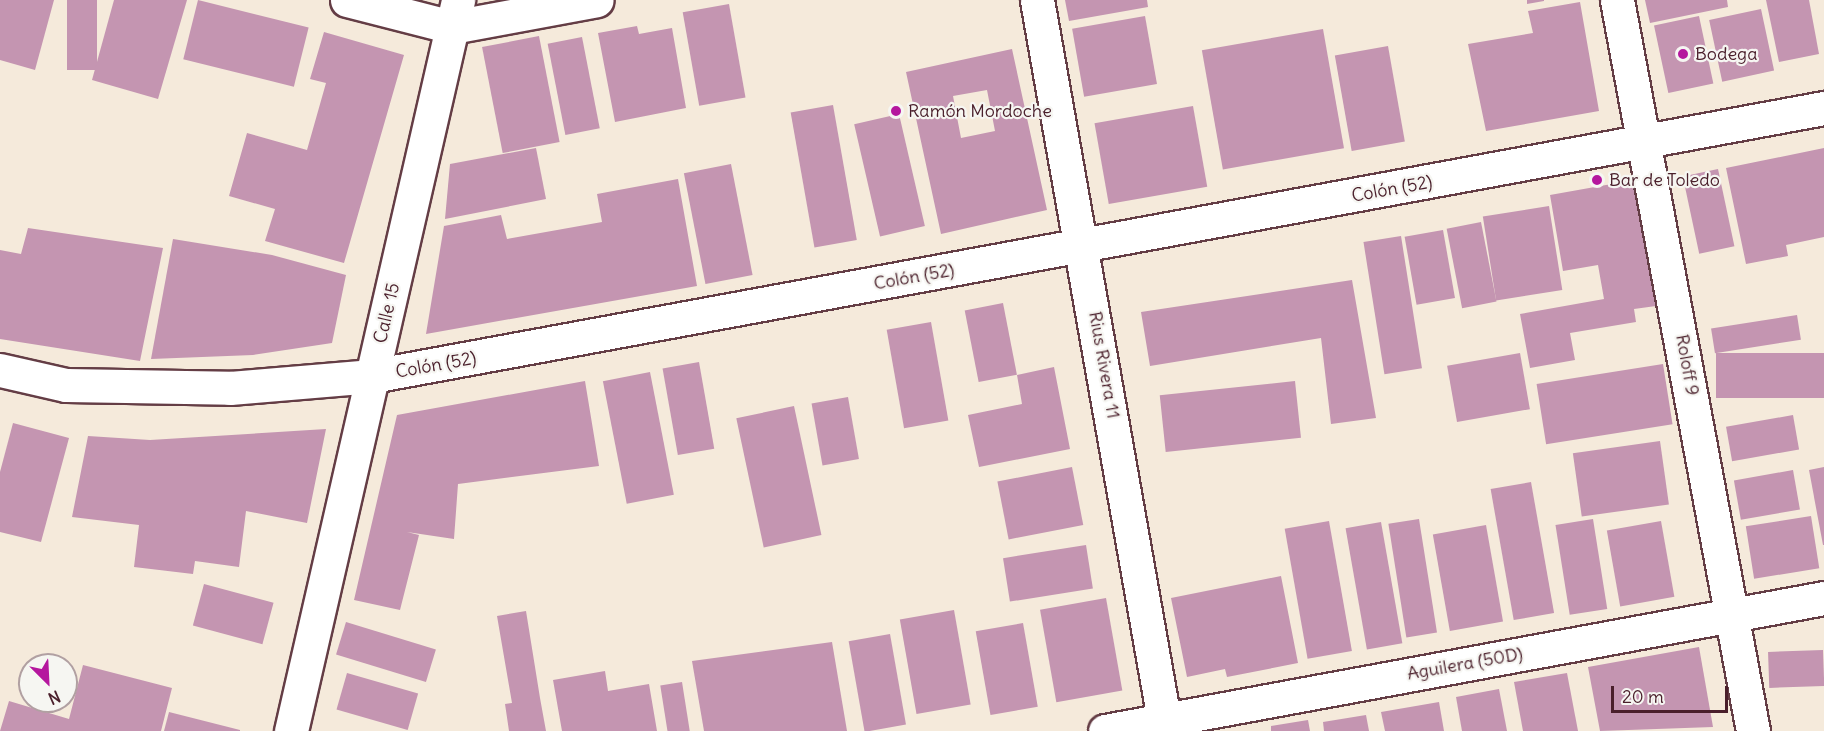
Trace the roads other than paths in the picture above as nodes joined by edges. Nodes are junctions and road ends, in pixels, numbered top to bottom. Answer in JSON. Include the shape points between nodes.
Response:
{"nodes":[{"id":1,"x":347,"y":0,"type":"edge"},
{"id":2,"x":597,"y":0,"type":"edge"},
{"id":3,"x":1037,"y":0,"type":"edge"},
{"id":4,"x":1617,"y":0,"type":"edge"},
{"id":5,"x":455,"y":13,"type":"edge"},
{"id":6,"x":1824,"y":108,"type":"edge"},
{"id":7,"x":1646,"y":143,"type":"junction"},
{"id":8,"x":1084,"y":246,"type":"junction"},
{"id":9,"x":0,"y":370,"type":"edge"},
{"id":10,"x":372,"y":376,"type":"junction"},
{"id":11,"x":1824,"y":598,"type":"edge"},
{"id":12,"x":1733,"y":615,"type":"junction"},
{"id":13,"x":1165,"y":725,"type":"edge"},
{"id":14,"x":291,"y":731,"type":"edge"},
{"id":15,"x":1106,"y":731,"type":"edge"},
{"id":16,"x":1753,"y":731,"type":"edge"}],
"edges":[{"from":1,"to":5,"type":"street"},
{"from":2,"to":5,"type":"street"},
{"from":3,"to":8,"type":"street","name":"Rius Rivera 11"},
{"from":4,"to":7,"type":"street","name":"Roloff 9"},
{"from":5,"to":10,"type":"street","name":"Calle 15"},
{"from":6,"to":7,"type":"street","name":"Colón (52)"},
{"from":7,"to":8,"type":"street","name":"Colón (52)"},
{"from":7,"to":12,"type":"street","name":"Roloff 9"},
{"from":8,"to":10,"type":"street","name":"Colón (52)"},
{"from":8,"to":13,"type":"street","name":"Rius Rivera 11"},
{"from":9,"to":10,"type":"street","name":"Colón (52)","via":[[66,385],[219,388]]},
{"from":10,"to":14,"type":"street","name":"Calle 15"},
{"from":11,"to":12,"type":"street","name":"Aguilera (50D)"},
{"from":12,"to":13,"type":"street","name":"Aguilera (50D)"},
{"from":12,"to":16,"type":"street","name":"Roloff 9"},
{"from":13,"to":15,"type":"street","name":"Aguilera (50D)"}]}
